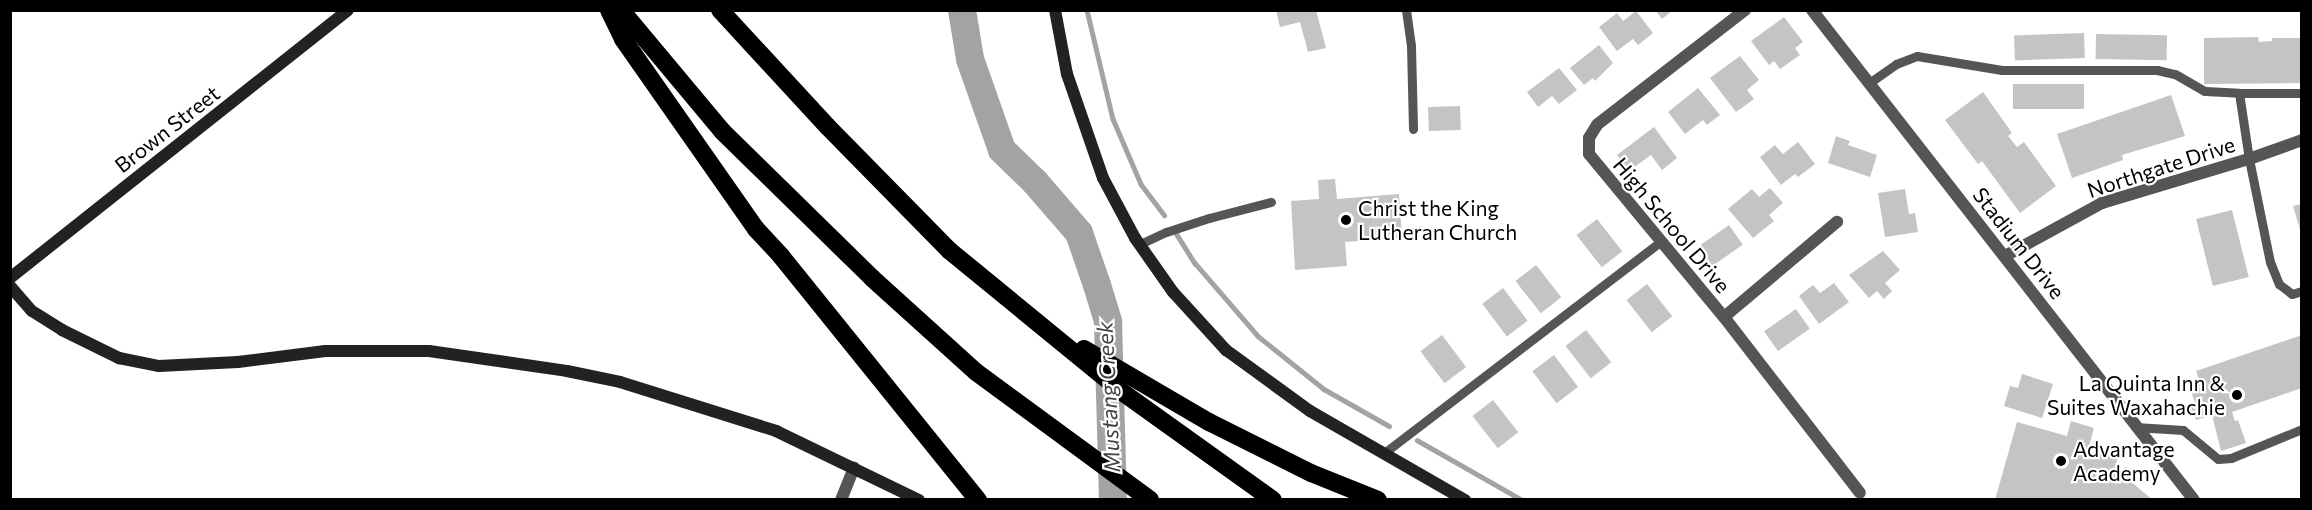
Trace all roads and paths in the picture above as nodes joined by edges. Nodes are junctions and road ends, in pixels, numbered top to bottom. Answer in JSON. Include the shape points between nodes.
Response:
{"nodes":[{"id":1,"x":348,"y":10,"type":"edge"},
{"id":2,"x":609,"y":10,"type":"edge"},
{"id":3,"x":621,"y":10,"type":"edge"},
{"id":4,"x":720,"y":10,"type":"edge"},
{"id":5,"x":1054,"y":10,"type":"edge"},
{"id":6,"x":1406,"y":10,"type":"edge"},
{"id":7,"x":1745,"y":10,"type":"edge"},
{"id":8,"x":1812,"y":10,"type":"edge"},
{"id":9,"x":1869,"y":83,"type":"junction"},
{"id":10,"x":2239,"y":93,"type":"junction"},
{"id":11,"x":2301,"y":93,"type":"edge"},
{"id":12,"x":1413,"y":129,"type":"dead end"},
{"id":13,"x":2301,"y":140,"type":"edge"},
{"id":14,"x":2249,"y":159,"type":"junction"},
{"id":15,"x":1271,"y":202,"type":"dead end"},
{"id":16,"x":1837,"y":222,"type":"dead end"},
{"id":17,"x":1661,"y":241,"type":"junction"},
{"id":18,"x":1140,"y":244,"type":"junction"},
{"id":19,"x":2005,"y":256,"type":"junction"},
{"id":20,"x":10,"y":278,"type":"edge"},
{"id":21,"x":10,"y":286,"type":"edge"},
{"id":22,"x":2301,"y":291,"type":"edge"},
{"id":23,"x":1724,"y":317,"type":"junction"},
{"id":24,"x":1044,"y":326,"type":"junction"},
{"id":25,"x":2135,"y":427,"type":"junction"},
{"id":26,"x":2301,"y":429,"type":"edge"},
{"id":27,"x":1384,"y":453,"type":"junction"},
{"id":28,"x":854,"y":467,"type":"junction"},
{"id":29,"x":1863,"y":496,"type":"edge"},
{"id":30,"x":841,"y":500,"type":"edge"},
{"id":31,"x":919,"y":500,"type":"edge"},
{"id":32,"x":978,"y":500,"type":"edge"},
{"id":33,"x":1150,"y":500,"type":"edge"},
{"id":34,"x":1273,"y":500,"type":"edge"},
{"id":35,"x":1378,"y":500,"type":"edge"},
{"id":36,"x":1466,"y":500,"type":"edge"},
{"id":37,"x":2194,"y":500,"type":"edge"}],
"edges":[{"from":1,"to":20,"type":"main road","name":"Brown Street"},
{"from":2,"to":32,"type":"highway","via":[[623,39],[756,229]]},
{"from":3,"to":33,"type":"highway","via":[[722,131],[784,195],[976,372]]},
{"from":4,"to":24,"type":"highway","via":[[950,251]]},
{"from":5,"to":18,"type":"main road","via":[[1066,74],[1103,178]]},
{"from":6,"to":12,"type":"lane"},
{"from":7,"to":17,"type":"street","name":"High School Drive","via":[[1597,125],[1589,138],[1592,160]]},
{"from":8,"to":9,"type":"street","name":"Stadium Drive"},
{"from":9,"to":10,"type":"lane","via":[[1896,64],[1917,56],[2002,70],[2157,70],[2175,74],[2205,91]]},
{"from":9,"to":19,"type":"street","name":"Stadium Drive"},
{"from":10,"to":11,"type":"lane"},
{"from":10,"to":14,"type":"lane"},
{"from":13,"to":14,"type":"street","name":"Northgate Drive"},
{"from":14,"to":19,"type":"street","name":"Northgate Drive","via":[[2102,203]]},
{"from":14,"to":22,"type":"lane","via":[[2270,262],[2279,284],[2292,294]]},
{"from":15,"to":18,"type":"lane","via":[[1209,218]]},
{"from":16,"to":23,"type":"street"},
{"from":17,"to":23,"type":"street","name":"High School Drive"},
{"from":17,"to":27,"type":"lane"},
{"from":18,"to":27,"type":"main road","via":[[1173,292],[1226,350],[1310,411]]},
{"from":19,"to":25,"type":"street","name":"Stadium Drive"},
{"from":21,"to":28,"type":"main road","via":[[32,310],[62,330],[119,358],[159,366],[238,362],[325,351],[429,351],[504,361],[620,382],[718,411],[776,430]]},
{"from":23,"to":29,"type":"street","name":"High School Drive"},
{"from":24,"to":34,"type":"highway","via":[[1125,394]]},
{"from":24,"to":35,"type":"highway","via":[[1190,410],[1311,473]]},
{"from":25,"to":26,"type":"lane","via":[[2183,430],[2218,459],[2231,458]]},
{"from":25,"to":37,"type":"street","name":"Stadium Drive"},
{"from":27,"to":36,"type":"main road"},
{"from":28,"to":30,"type":"street"},
{"from":28,"to":31,"type":"main road"}]}
